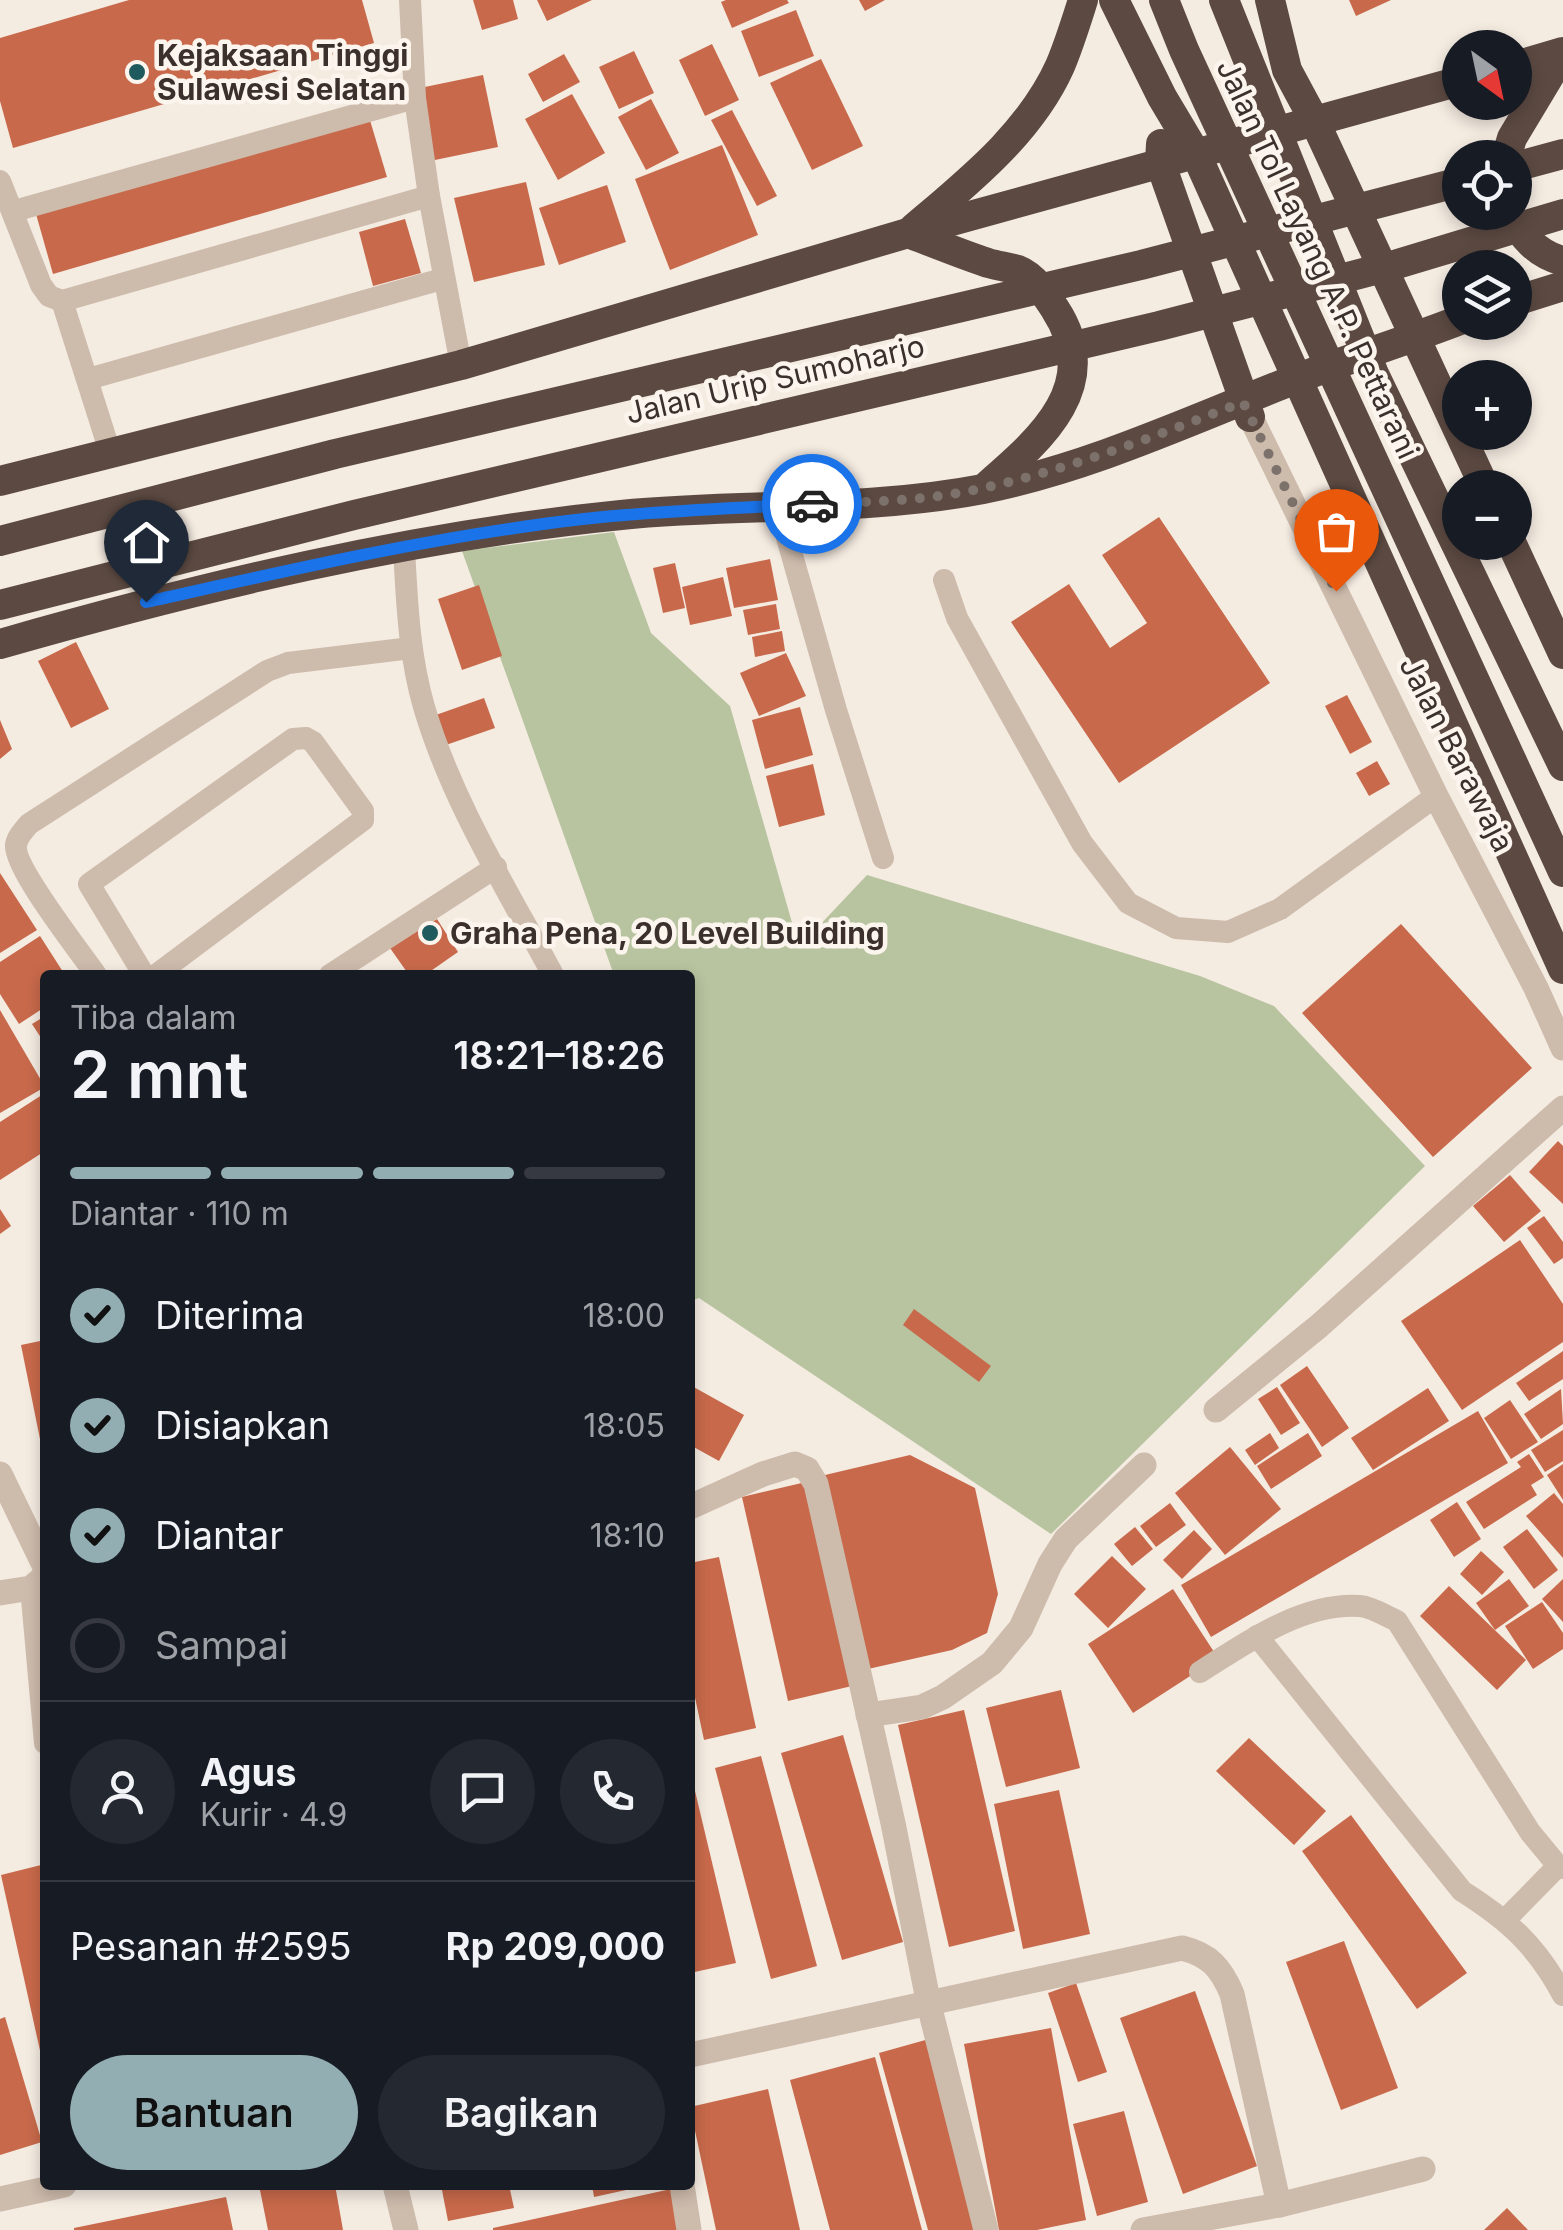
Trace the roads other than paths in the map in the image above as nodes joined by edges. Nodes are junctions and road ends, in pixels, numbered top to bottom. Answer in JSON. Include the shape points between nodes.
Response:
{"nodes":[{"id":1,"x":410,"y":0,"type":"edge"},
{"id":2,"x":1083,"y":0,"type":"edge"},
{"id":3,"x":1114,"y":0,"type":"edge"},
{"id":4,"x":1164,"y":0,"type":"edge"},
{"id":5,"x":1224,"y":0,"type":"edge"},
{"id":6,"x":1270,"y":0,"type":"edge"},
{"id":7,"x":1563,"y":53,"type":"edge"},
{"id":8,"x":1532,"y":61,"type":"edge"},
{"id":9,"x":1442,"y":86,"type":"edge"},
{"id":10,"x":1162,"y":97,"type":"junction"},
{"id":11,"x":416,"y":98,"type":"junction"},
{"id":12,"x":1315,"y":122,"type":"junction"},
{"id":13,"x":1511,"y":140,"type":"edge"},
{"id":14,"x":1196,"y":154,"type":"junction"},
{"id":15,"x":1563,"y":154,"type":"edge"},
{"id":16,"x":1160,"y":162,"type":"junction"},
{"id":17,"x":1532,"y":162,"type":"edge"},
{"id":18,"x":0,"y":181,"type":"edge"},
{"id":19,"x":1442,"y":187,"type":"edge"},
{"id":20,"x":428,"y":196,"type":"junction"},
{"id":21,"x":14,"y":210,"type":"junction"},
{"id":22,"x":1563,"y":214,"type":"edge"},
{"id":23,"x":1519,"y":230,"type":"edge"},
{"id":24,"x":908,"y":233,"type":"junction"},
{"id":25,"x":1563,"y":260,"type":"edge"},
{"id":26,"x":442,"y":279,"type":"junction"},
{"id":27,"x":1563,"y":286,"type":"edge"},
{"id":28,"x":1532,"y":296,"type":"edge"},
{"id":29,"x":62,"y":301,"type":"junction"},
{"id":30,"x":1442,"y":327,"type":"edge"},
{"id":31,"x":1414,"y":338,"type":"junction"},
{"id":32,"x":461,"y":365,"type":"junction"},
{"id":33,"x":88,"y":379,"type":"junction"},
{"id":34,"x":1297,"y":379,"type":"junction"},
{"id":35,"x":1247,"y":411,"type":"junction"},
{"id":36,"x":110,"y":452,"type":"junction"},
{"id":37,"x":1476,"y":470,"type":"edge"},
{"id":38,"x":0,"y":481,"type":"edge"},
{"id":39,"x":985,"y":488,"type":"junction"},
{"id":40,"x":778,"y":506,"type":"junction"},
{"id":41,"x":0,"y":541,"type":"edge"},
{"id":42,"x":404,"y":549,"type":"junction"},
{"id":43,"x":1519,"y":560,"type":"edge"},
{"id":44,"x":944,"y":580,"type":"dead end"},
{"id":45,"x":0,"y":605,"type":"edge"},
{"id":46,"x":0,"y":644,"type":"edge"},
{"id":47,"x":410,"y":648,"type":"junction"},
{"id":48,"x":1563,"y":654,"type":"edge"},
{"id":49,"x":1563,"y":766,"type":"edge"},
{"id":50,"x":1436,"y":796,"type":"junction"},
{"id":51,"x":884,"y":858,"type":"dead end"},
{"id":52,"x":496,"y":868,"type":"junction"},
{"id":53,"x":1563,"y":872,"type":"edge"},
{"id":54,"x":92,"y":970,"type":"edge"},
{"id":55,"x":141,"y":970,"type":"edge"},
{"id":56,"x":163,"y":970,"type":"edge"},
{"id":57,"x":338,"y":970,"type":"edge"},
{"id":58,"x":550,"y":970,"type":"edge"},
{"id":59,"x":1563,"y":970,"type":"edge"},
{"id":60,"x":1563,"y":1048,"type":"edge"},
{"id":61,"x":1563,"y":1108,"type":"edge"},
{"id":62,"x":1216,"y":1410,"type":"dead end"},
{"id":63,"x":1144,"y":1466,"type":"dead end"},
{"id":64,"x":0,"y":1474,"type":"edge"},
{"id":65,"x":695,"y":1505,"type":"edge"},
{"id":66,"x":40,"y":1577,"type":"edge"},
{"id":67,"x":0,"y":1593,"type":"edge"},
{"id":68,"x":1256,"y":1636,"type":"junction"},
{"id":69,"x":1200,"y":1672,"type":"dead end"},
{"id":70,"x":868,"y":1715,"type":"junction"},
{"id":71,"x":1560,"y":1867,"type":"edge"},
{"id":72,"x":1506,"y":1919,"type":"junction"},
{"id":73,"x":1556,"y":1964,"type":"edge"},
{"id":74,"x":1563,"y":1995,"type":"edge"},
{"id":75,"x":929,"y":2005,"type":"junction"},
{"id":76,"x":695,"y":2055,"type":"edge"},
{"id":77,"x":1423,"y":2169,"type":"dead end"},
{"id":78,"x":41,"y":2190,"type":"edge"},
{"id":79,"x":396,"y":2190,"type":"edge"},
{"id":80,"x":683,"y":2190,"type":"edge"},
{"id":81,"x":0,"y":2199,"type":"edge"},
{"id":82,"x":1279,"y":2205,"type":"junction"},
{"id":83,"x":406,"y":2230,"type":"edge"},
{"id":84,"x":690,"y":2230,"type":"edge"},
{"id":85,"x":986,"y":2230,"type":"edge"},
{"id":86,"x":1143,"y":2230,"type":"edge"}],
"edges":[{"from":1,"to":11,"type":"lane"},
{"from":2,"to":24,"type":"highway","via":[[1059,69],[1023,124]]},
{"from":3,"to":10,"type":"highway"},
{"from":4,"to":53,"type":"highway","name":"Jalan Tol Layang A.P. Pettarani","bridge":true},
{"from":5,"to":49,"type":"highway","name":"Jalan Tol Layang A.P. Pettarani","bridge":true,"via":[[1374,374]]},
{"from":6,"to":12,"type":"highway","via":[[1287,70]]},
{"from":7,"to":8,"type":"highway"},
{"from":7,"to":13,"type":"highway"},
{"from":9,"to":12,"type":"highway"},
{"from":10,"to":14,"type":"highway"},
{"from":10,"to":16,"type":"highway","name":"Jalan Barawaja"},
{"from":11,"to":20,"type":"lane"},
{"from":11,"to":21,"type":"lane"},
{"from":12,"to":14,"type":"highway"},
{"from":12,"to":31,"type":"highway"},
{"from":14,"to":16,"type":"highway"},
{"from":14,"to":34,"type":"highway"},
{"from":15,"to":17,"type":"highway"},
{"from":16,"to":24,"type":"highway"},
{"from":16,"to":35,"type":"highway","name":"Jalan Barawaja"},
{"from":18,"to":21,"type":"lane"},
{"from":19,"to":41,"type":"highway","name":"Jalan Urip Sumoharjo","bridge":true},
{"from":20,"to":26,"type":"lane"},
{"from":20,"to":29,"type":"lane"},
{"from":21,"to":29,"type":"lane","via":[[40,285]]},
{"from":22,"to":45,"type":"highway","name":"Jalan Urip Sumoharjo","bridge":true,"via":[[1159,326],[431,496]]},
{"from":23,"to":25,"type":"highway","via":[[1524,240]]},
{"from":24,"to":32,"type":"highway"},
{"from":24,"to":39,"type":"highway","via":[[1022,271],[1046,294],[1069,336],[1075,362],[1059,414]]},
{"from":26,"to":32,"type":"lane"},
{"from":26,"to":33,"type":"lane"},
{"from":27,"to":28,"type":"highway"},
{"from":29,"to":33,"type":"lane"},
{"from":30,"to":31,"type":"highway"},
{"from":31,"to":34,"type":"highway"},
{"from":31,"to":37,"type":"highway"},
{"from":32,"to":36,"type":"highway"},
{"from":33,"to":36,"type":"lane"},
{"from":34,"to":35,"type":"highway"},
{"from":34,"to":59,"type":"highway"},
{"from":35,"to":39,"type":"highway"},
{"from":35,"to":50,"type":"street","name":"Jalan Barawaja"},
{"from":36,"to":38,"type":"highway"},
{"from":39,"to":40,"type":"highway","via":[[905,500]]},
{"from":40,"to":42,"type":"highway","via":[[620,515]]},
{"from":40,"to":51,"type":"lane"},
{"from":42,"to":46,"type":"highway","via":[[146,602]]},
{"from":42,"to":47,"type":"lane"},
{"from":43,"to":48,"type":"highway"},
{"from":44,"to":50,"type":"lane","via":[[958,618],[1082,843],[1128,902],[1176,928],[1228,932],[1280,909]]},
{"from":47,"to":52,"type":"lane","via":[[454,784]]},
{"from":47,"to":54,"type":"lane","via":[[267,671],[29,824],[16,845],[18,856]]},
{"from":50,"to":60,"type":"street","name":"Jalan Barawaja"},
{"from":52,"to":57,"type":"lane"},
{"from":52,"to":58,"type":"lane"},
{"from":55,"to":56,"type":"lane","via":[[89,884],[293,738],[313,742],[363,820]]},
{"from":61,"to":62,"type":"street"},
{"from":63,"to":70,"type":"street","via":[[1066,1540],[1021,1628],[992,1663],[922,1707]]},
{"from":64,"to":66,"type":"street"},
{"from":65,"to":70,"type":"street","via":[[781,1467],[807,1469],[820,1500]]},
{"from":66,"to":67,"type":"street"},
{"from":68,"to":69,"type":"lane"},
{"from":68,"to":71,"type":"lane","via":[[1322,1609],[1364,1606],[1397,1621],[1530,1832]]},
{"from":68,"to":72,"type":"lane","via":[[1462,1891]]},
{"from":70,"to":75,"type":"street"},
{"from":71,"to":72,"type":"lane"},
{"from":72,"to":73,"type":"lane"},
{"from":73,"to":74,"type":"lane"},
{"from":75,"to":76,"type":"street"},
{"from":75,"to":82,"type":"street","via":[[1182,1948],[1204,1954],[1232,1994]]},
{"from":75,"to":85,"type":"street"},
{"from":77,"to":82,"type":"street"},
{"from":78,"to":81,"type":"street"},
{"from":79,"to":83,"type":"street"},
{"from":80,"to":84,"type":"street"},
{"from":82,"to":86,"type":"street"}]}
